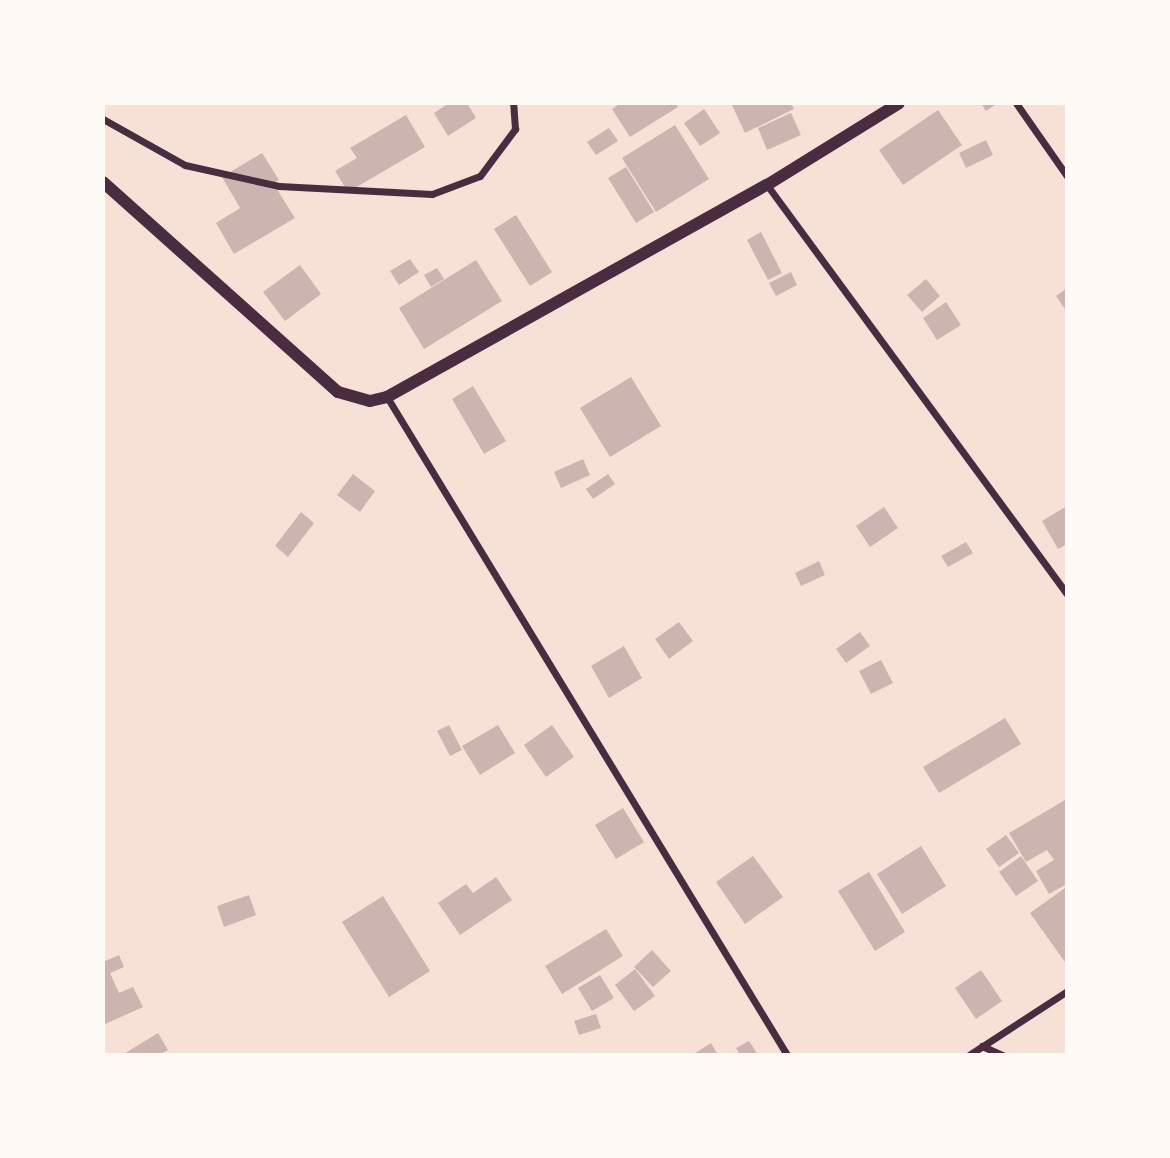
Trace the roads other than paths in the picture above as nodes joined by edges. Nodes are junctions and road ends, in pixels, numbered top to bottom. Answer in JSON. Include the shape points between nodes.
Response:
{"nodes":[{"id":1,"x":513,"y":103,"type":"edge"},
{"id":2,"x":899,"y":103,"type":"edge"},
{"id":3,"x":1016,"y":103,"type":"edge"},
{"id":4,"x":103,"y":119,"type":"edge"},
{"id":5,"x":1067,"y":176,"type":"edge"},
{"id":6,"x":103,"y":182,"type":"edge"},
{"id":7,"x":767,"y":185,"type":"junction"},
{"id":8,"x":387,"y":397,"type":"junction"},
{"id":9,"x":1067,"y":594,"type":"edge"},
{"id":10,"x":1067,"y":991,"type":"edge"},
{"id":11,"x":982,"y":1046,"type":"junction"},
{"id":12,"x":787,"y":1055,"type":"edge"},
{"id":13,"x":969,"y":1055,"type":"edge"},
{"id":14,"x":1002,"y":1055,"type":"edge"}],
"edges":[{"from":1,"to":4,"type":"street","via":[[515,129],[481,176],[432,194],[279,186],[185,165]]},
{"from":2,"to":7,"type":"street"},
{"from":3,"to":5,"type":"street"},
{"from":6,"to":8,"type":"street","via":[[338,391],[370,401]]},
{"from":7,"to":8,"type":"street"},
{"from":7,"to":9,"type":"street"},
{"from":8,"to":12,"type":"street"},
{"from":10,"to":11,"type":"street"},
{"from":11,"to":13,"type":"street"},
{"from":11,"to":14,"type":"street"}]}
